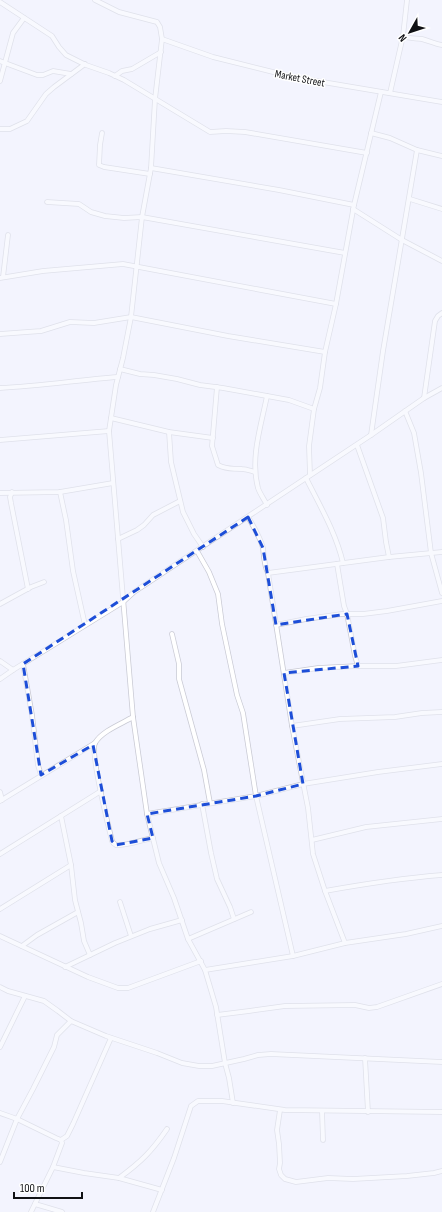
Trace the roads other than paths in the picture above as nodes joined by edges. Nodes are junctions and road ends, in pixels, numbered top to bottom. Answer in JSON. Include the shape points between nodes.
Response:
{"nodes":[{"id":1,"x":95,"y":0,"type":"edge"},
{"id":2,"x":407,"y":0,"type":"edge"},
{"id":3,"x":0,"y":2,"type":"edge"},
{"id":4,"x":24,"y":18,"type":"junction"},
{"id":5,"x":403,"y":36,"type":"junction"},
{"id":6,"x":162,"y":39,"type":"junction"},
{"id":7,"x":442,"y":45,"type":"edge"},
{"id":8,"x":161,"y":52,"type":"junction"},
{"id":9,"x":0,"y":61,"type":"edge"},
{"id":10,"x":5,"y":63,"type":"junction"},
{"id":11,"x":85,"y":64,"type":"junction"},
{"id":12,"x":71,"y":74,"type":"junction"},
{"id":13,"x":115,"y":76,"type":"junction"},
{"id":14,"x":0,"y":81,"type":"edge"},
{"id":15,"x":381,"y":92,"type":"junction"},
{"id":16,"x":390,"y":93,"type":"junction"},
{"id":17,"x":155,"y":99,"type":"junction"},
{"id":18,"x":442,"y":102,"type":"edge"},
{"id":19,"x":0,"y":129,"type":"edge"},
{"id":20,"x":102,"y":133,"type":"dead end"},
{"id":21,"x":371,"y":133,"type":"junction"},
{"id":22,"x":417,"y":150,"type":"junction"},
{"id":23,"x":367,"y":153,"type":"junction"},
{"id":24,"x":442,"y":156,"type":"edge"},
{"id":25,"x":150,"y":168,"type":"junction"},
{"id":26,"x":150,"y":174,"type":"junction"},
{"id":27,"x":410,"y":199,"type":"junction"},
{"id":28,"x":47,"y":202,"type":"dead end"},
{"id":29,"x":354,"y":207,"type":"junction"},
{"id":30,"x":442,"y":209,"type":"edge"},
{"id":31,"x":142,"y":217,"type":"junction"},
{"id":32,"x":8,"y":235,"type":"dead end"},
{"id":33,"x":402,"y":240,"type":"junction"},
{"id":34,"x":346,"y":254,"type":"junction"},
{"id":35,"x":442,"y":261,"type":"edge"},
{"id":36,"x":136,"y":266,"type":"junction"},
{"id":37,"x":1,"y":278,"type":"edge"},
{"id":38,"x":336,"y":304,"type":"junction"},
{"id":39,"x":442,"y":313,"type":"edge"},
{"id":40,"x":131,"y":317,"type":"junction"},
{"id":41,"x":0,"y":334,"type":"edge"},
{"id":42,"x":325,"y":352,"type":"junction"},
{"id":43,"x":120,"y":369,"type":"junction"},
{"id":44,"x":118,"y":377,"type":"junction"},
{"id":45,"x":217,"y":387,"type":"junction"},
{"id":46,"x":0,"y":388,"type":"edge"},
{"id":47,"x":442,"y":388,"type":"edge"},
{"id":48,"x":267,"y":396,"type":"junction"},
{"id":49,"x":424,"y":398,"type":"junction"},
{"id":50,"x":314,"y":409,"type":"junction"},
{"id":51,"x":405,"y":411,"type":"junction"},
{"id":52,"x":111,"y":418,"type":"junction"},
{"id":53,"x":109,"y":431,"type":"junction"},
{"id":54,"x":169,"y":432,"type":"junction"},
{"id":55,"x":371,"y":435,"type":"junction"},
{"id":56,"x":213,"y":438,"type":"junction"},
{"id":57,"x":0,"y":440,"type":"edge"},
{"id":58,"x":357,"y":445,"type":"junction"},
{"id":59,"x":255,"y":472,"type":"junction"},
{"id":60,"x":310,"y":475,"type":"junction"},
{"id":61,"x":306,"y":478,"type":"junction"},
{"id":62,"x":113,"y":483,"type":"junction"},
{"id":63,"x":12,"y":492,"type":"junction"},
{"id":64,"x":60,"y":492,"type":"junction"},
{"id":65,"x":0,"y":493,"type":"edge"},
{"id":66,"x":180,"y":501,"type":"junction"},
{"id":67,"x":267,"y":504,"type":"junction"},
{"id":68,"x":248,"y":517,"type":"junction"},
{"id":69,"x":118,"y":539,"type":"junction"},
{"id":70,"x":203,"y":547,"type":"junction"},
{"id":71,"x":197,"y":551,"type":"junction"},
{"id":72,"x":442,"y":552,"type":"edge"},
{"id":73,"x":431,"y":553,"type":"junction"},
{"id":74,"x":389,"y":557,"type":"junction"},
{"id":75,"x":337,"y":564,"type":"junction"},
{"id":76,"x":343,"y":564,"type":"junction"},
{"id":77,"x":268,"y":573,"type":"junction"},
{"id":78,"x":44,"y":582,"type":"dead end"},
{"id":79,"x":28,"y":589,"type":"junction"},
{"id":80,"x":442,"y":593,"type":"edge"},
{"id":81,"x":442,"y":601,"type":"edge"},
{"id":82,"x":123,"y":602,"type":"junction"},
{"id":83,"x":0,"y":604,"type":"edge"},
{"id":84,"x":347,"y":614,"type":"junction"},
{"id":85,"x":85,"y":625,"type":"junction"},
{"id":86,"x":276,"y":625,"type":"junction"},
{"id":87,"x":172,"y":634,"type":"dead end"},
{"id":88,"x":442,"y":660,"type":"edge"},
{"id":89,"x":0,"y":661,"type":"edge"},
{"id":90,"x":23,"y":664,"type":"junction"},
{"id":91,"x":358,"y":666,"type":"junction"},
{"id":92,"x":13,"y":670,"type":"junction"},
{"id":93,"x":284,"y":673,"type":"junction"},
{"id":94,"x":0,"y":679,"type":"edge"},
{"id":95,"x":442,"y":712,"type":"edge"},
{"id":96,"x":133,"y":717,"type":"junction"},
{"id":97,"x":292,"y":726,"type":"junction"},
{"id":98,"x":95,"y":743,"type":"junction"},
{"id":99,"x":442,"y":764,"type":"edge"},
{"id":100,"x":41,"y":775,"type":"junction"},
{"id":101,"x":303,"y":784,"type":"junction"},
{"id":102,"x":101,"y":791,"type":"junction"},
{"id":103,"x":0,"y":792,"type":"edge"},
{"id":104,"x":256,"y":796,"type":"junction"},
{"id":105,"x":1,"y":800,"type":"edge"},
{"id":106,"x":210,"y":803,"type":"junction"},
{"id":107,"x":202,"y":804,"type":"junction"},
{"id":108,"x":147,"y":814,"type":"junction"},
{"id":109,"x":61,"y":816,"type":"junction"},
{"id":110,"x":442,"y":819,"type":"edge"},
{"id":111,"x":153,"y":838,"type":"junction"},
{"id":112,"x":312,"y":840,"type":"junction"},
{"id":113,"x":0,"y":854,"type":"edge"},
{"id":114,"x":71,"y":865,"type":"junction"},
{"id":115,"x":442,"y":875,"type":"edge"},
{"id":116,"x":326,"y":891,"type":"junction"},
{"id":117,"x":120,"y":902,"type":"dead end"},
{"id":118,"x":0,"y":909,"type":"edge"},
{"id":119,"x":78,"y":912,"type":"junction"},
{"id":120,"x":252,"y":912,"type":"dead end"},
{"id":121,"x":234,"y":919,"type":"junction"},
{"id":122,"x":182,"y":920,"type":"junction"},
{"id":123,"x":442,"y":926,"type":"edge"},
{"id":124,"x":0,"y":936,"type":"edge"},
{"id":125,"x":131,"y":936,"type":"junction"},
{"id":126,"x":188,"y":938,"type":"junction"},
{"id":127,"x":345,"y":943,"type":"junction"},
{"id":128,"x":22,"y":946,"type":"junction"},
{"id":129,"x":90,"y":955,"type":"junction"},
{"id":130,"x":293,"y":956,"type":"junction"},
{"id":131,"x":201,"y":961,"type":"junction"},
{"id":132,"x":65,"y":967,"type":"junction"},
{"id":133,"x":205,"y":970,"type":"junction"},
{"id":134,"x":442,"y":984,"type":"edge"},
{"id":135,"x":0,"y":987,"type":"edge"},
{"id":136,"x":25,"y":996,"type":"junction"},
{"id":137,"x":217,"y":1015,"type":"junction"},
{"id":138,"x":71,"y":1021,"type":"junction"},
{"id":139,"x":111,"y":1038,"type":"junction"},
{"id":140,"x":0,"y":1046,"type":"edge"},
{"id":141,"x":365,"y":1058,"type":"junction"},
{"id":142,"x":442,"y":1062,"type":"edge"},
{"id":143,"x":224,"y":1063,"type":"junction"},
{"id":144,"x":233,"y":1103,"type":"junction"},
{"id":145,"x":280,"y":1110,"type":"junction"},
{"id":146,"x":322,"y":1111,"type":"junction"},
{"id":147,"x":368,"y":1112,"type":"junction"},
{"id":148,"x":442,"y":1112,"type":"edge"},
{"id":149,"x":0,"y":1113,"type":"edge"},
{"id":150,"x":17,"y":1119,"type":"junction"},
{"id":151,"x":167,"y":1129,"type":"dead end"},
{"id":152,"x":61,"y":1140,"type":"junction"},
{"id":153,"x":322,"y":1140,"type":"dead end"},
{"id":154,"x":0,"y":1162,"type":"edge"},
{"id":155,"x":54,"y":1168,"type":"junction"},
{"id":156,"x":442,"y":1171,"type":"edge"},
{"id":157,"x":119,"y":1178,"type":"junction"},
{"id":158,"x":162,"y":1190,"type":"junction"},
{"id":159,"x":35,"y":1204,"type":"junction"},
{"id":160,"x":31,"y":1212,"type":"edge"},
{"id":161,"x":62,"y":1212,"type":"edge"},
{"id":162,"x":153,"y":1212,"type":"edge"}],
"edges":[{"from":1,"to":6,"type":"street","via":[[118,12],[157,22]]},
{"from":2,"to":5,"type":"street"},
{"from":3,"to":4,"type":"street"},
{"from":4,"to":10,"type":"street","via":[[13,33]]},
{"from":4,"to":11,"type":"street","via":[[52,36],[66,55]]},
{"from":5,"to":7,"type":"street"},
{"from":5,"to":16,"type":"street"},
{"from":6,"to":8,"type":"street"},
{"from":6,"to":15,"type":"street","name":"Market Street","via":[[259,70]]},
{"from":8,"to":13,"type":"street"},
{"from":8,"to":17,"type":"street"},
{"from":9,"to":10,"type":"street"},
{"from":10,"to":12,"type":"street","via":[[37,75],[53,71]]},
{"from":10,"to":14,"type":"street"},
{"from":11,"to":12,"type":"street"},
{"from":11,"to":13,"type":"street"},
{"from":12,"to":19,"type":"street","via":[[46,94],[27,121],[10,129]]},
{"from":13,"to":17,"type":"street"},
{"from":15,"to":16,"type":"street","name":"Market Street"},
{"from":15,"to":21,"type":"street"},
{"from":16,"to":18,"type":"street","name":"Market Street"},
{"from":17,"to":23,"type":"street","via":[[210,132],[245,132]]},
{"from":17,"to":25,"type":"street"},
{"from":20,"to":26,"type":"street","via":[[99,165],[104,168]]},
{"from":21,"to":22,"type":"street"},
{"from":21,"to":23,"type":"street"},
{"from":22,"to":24,"type":"street"},
{"from":22,"to":27,"type":"street"},
{"from":23,"to":29,"type":"street"},
{"from":25,"to":26,"type":"street"},
{"from":25,"to":29,"type":"street","via":[[279,190]]},
{"from":26,"to":31,"type":"street"},
{"from":27,"to":30,"type":"street"},
{"from":27,"to":33,"type":"street"},
{"from":28,"to":31,"type":"street","via":[[79,204],[91,212],[106,216]]},
{"from":29,"to":33,"type":"street"},
{"from":29,"to":34,"type":"street"},
{"from":31,"to":34,"type":"street"},
{"from":31,"to":36,"type":"street"},
{"from":32,"to":37,"type":"street"},
{"from":33,"to":35,"type":"street"},
{"from":33,"to":55,"type":"street"},
{"from":34,"to":38,"type":"street"},
{"from":36,"to":37,"type":"street","via":[[99,266]]},
{"from":36,"to":38,"type":"street"},
{"from":36,"to":40,"type":"street"},
{"from":38,"to":42,"type":"street"},
{"from":39,"to":49,"type":"street","via":[[435,321]]},
{"from":40,"to":41,"type":"street","via":[[94,323],[70,322],[41,332]]},
{"from":40,"to":42,"type":"street"},
{"from":40,"to":43,"type":"street"},
{"from":42,"to":50,"type":"street"},
{"from":43,"to":44,"type":"street"},
{"from":43,"to":45,"type":"street"},
{"from":44,"to":46,"type":"street"},
{"from":44,"to":52,"type":"street"},
{"from":45,"to":48,"type":"street"},
{"from":45,"to":56,"type":"street"},
{"from":47,"to":49,"type":"street"},
{"from":48,"to":50,"type":"street"},
{"from":48,"to":59,"type":"street","via":[[256,451]]},
{"from":49,"to":51,"type":"street"},
{"from":50,"to":60,"type":"street","via":[[309,446]]},
{"from":51,"to":55,"type":"street"},
{"from":51,"to":73,"type":"street","via":[[414,433],[422,473]]},
{"from":52,"to":53,"type":"street"},
{"from":52,"to":54,"type":"street"},
{"from":53,"to":57,"type":"street"},
{"from":53,"to":62,"type":"street"},
{"from":54,"to":56,"type":"street"},
{"from":54,"to":66,"type":"street","via":[[171,462]]},
{"from":55,"to":58,"type":"street"},
{"from":56,"to":59,"type":"street","via":[[212,446],[218,465],[223,468]]},
{"from":58,"to":60,"type":"street"},
{"from":58,"to":74,"type":"street","via":[[383,518]]},
{"from":59,"to":67,"type":"street","via":[[258,489]]},
{"from":60,"to":61,"type":"street"},
{"from":61,"to":67,"type":"street"},
{"from":61,"to":76,"type":"street","via":[[333,530]]},
{"from":62,"to":64,"type":"street"},
{"from":62,"to":69,"type":"street"},
{"from":63,"to":64,"type":"street"},
{"from":63,"to":65,"type":"street"},
{"from":63,"to":79,"type":"street","via":[[10,498]]},
{"from":64,"to":85,"type":"street"},
{"from":66,"to":69,"type":"street","via":[[153,515],[138,530]]},
{"from":66,"to":70,"type":"street","via":[[188,523]]},
{"from":67,"to":68,"type":"street"},
{"from":68,"to":70,"type":"street"},
{"from":68,"to":77,"type":"street","via":[[259,535]]},
{"from":69,"to":82,"type":"street"},
{"from":70,"to":71,"type":"street"},
{"from":71,"to":82,"type":"street"},
{"from":71,"to":104,"type":"street","via":[[218,594],[222,624],[244,720]]},
{"from":72,"to":73,"type":"street"},
{"from":73,"to":74,"type":"street"},
{"from":73,"to":80,"type":"street"},
{"from":74,"to":76,"type":"street"},
{"from":75,"to":76,"type":"street"},
{"from":75,"to":77,"type":"street"},
{"from":75,"to":84,"type":"street"},
{"from":77,"to":86,"type":"street"},
{"from":78,"to":79,"type":"street"},
{"from":79,"to":83,"type":"street"},
{"from":81,"to":84,"type":"street","via":[[387,611]]},
{"from":82,"to":85,"type":"street"},
{"from":82,"to":96,"type":"street"},
{"from":84,"to":86,"type":"street"},
{"from":84,"to":91,"type":"street"},
{"from":85,"to":90,"type":"street"},
{"from":86,"to":93,"type":"street"},
{"from":87,"to":106,"type":"street","via":[[179,664],[179,680],[199,749]]},
{"from":88,"to":91,"type":"street","via":[[396,666]]},
{"from":89,"to":92,"type":"street"},
{"from":90,"to":92,"type":"street"},
{"from":90,"to":100,"type":"street"},
{"from":91,"to":93,"type":"street"},
{"from":92,"to":94,"type":"street"},
{"from":93,"to":97,"type":"street"},
{"from":95,"to":97,"type":"street","via":[[340,719]]},
{"from":96,"to":98,"type":"street","via":[[106,731]]},
{"from":96,"to":108,"type":"street"},
{"from":97,"to":101,"type":"street"},
{"from":98,"to":100,"type":"street"},
{"from":98,"to":102,"type":"street","via":[[95,766]]},
{"from":99,"to":101,"type":"street"},
{"from":100,"to":105,"type":"street"},
{"from":101,"to":104,"type":"street"},
{"from":101,"to":112,"type":"street"},
{"from":102,"to":109,"type":"street"},
{"from":102,"to":111,"type":"street","via":[[113,843],[122,845]]},
{"from":103,"to":105,"type":"street"},
{"from":104,"to":106,"type":"street"},
{"from":104,"to":130,"type":"street"},
{"from":106,"to":107,"type":"street"},
{"from":107,"to":108,"type":"street"},
{"from":107,"to":121,"type":"street","via":[[217,879]]},
{"from":108,"to":111,"type":"street"},
{"from":109,"to":113,"type":"street"},
{"from":109,"to":114,"type":"street"},
{"from":110,"to":112,"type":"street","via":[[366,827]]},
{"from":111,"to":122,"type":"street","via":[[159,863]]},
{"from":112,"to":116,"type":"street","via":[[313,854]]},
{"from":114,"to":118,"type":"street"},
{"from":114,"to":119,"type":"street"},
{"from":115,"to":116,"type":"street","via":[[420,876]]},
{"from":116,"to":127,"type":"street"},
{"from":117,"to":125,"type":"street"},
{"from":119,"to":128,"type":"street"},
{"from":119,"to":129,"type":"street","via":[[84,941]]},
{"from":120,"to":121,"type":"street"},
{"from":121,"to":126,"type":"street"},
{"from":122,"to":125,"type":"street"},
{"from":122,"to":126,"type":"street"},
{"from":123,"to":127,"type":"street"},
{"from":124,"to":128,"type":"street"},
{"from":125,"to":129,"type":"street"},
{"from":126,"to":131,"type":"street"},
{"from":127,"to":130,"type":"street"},
{"from":128,"to":132,"type":"street"},
{"from":129,"to":132,"type":"street"},
{"from":130,"to":133,"type":"street"},
{"from":131,"to":132,"type":"street","via":[[128,988],[118,988]]},
{"from":131,"to":133,"type":"street"},
{"from":133,"to":137,"type":"street"},
{"from":134,"to":137,"type":"street","via":[[377,1007],[285,1006]]},
{"from":135,"to":136,"type":"street"},
{"from":136,"to":138,"type":"street","via":[[44,1001]]},
{"from":136,"to":140,"type":"street"},
{"from":137,"to":143,"type":"street"},
{"from":138,"to":139,"type":"street"},
{"from":138,"to":150,"type":"street","via":[[57,1035],[54,1046]]},
{"from":139,"to":143,"type":"street","via":[[182,1063],[212,1066]]},
{"from":139,"to":152,"type":"street","via":[[73,1124]]},
{"from":141,"to":142,"type":"street"},
{"from":141,"to":143,"type":"street","via":[[271,1054]]},
{"from":141,"to":147,"type":"street"},
{"from":143,"to":144,"type":"street"},
{"from":144,"to":145,"type":"street"},
{"from":144,"to":158,"type":"street","via":[[198,1102],[191,1106]]},
{"from":145,"to":146,"type":"street"},
{"from":145,"to":156,"type":"street","via":[[277,1130],[279,1169],[284,1179],[296,1182],[328,1178],[434,1174]]},
{"from":146,"to":147,"type":"street"},
{"from":146,"to":153,"type":"street"},
{"from":147,"to":148,"type":"street"},
{"from":149,"to":150,"type":"street"},
{"from":150,"to":152,"type":"street"},
{"from":150,"to":154,"type":"street"},
{"from":151,"to":157,"type":"street","via":[[136,1166]]},
{"from":152,"to":155,"type":"street"},
{"from":155,"to":157,"type":"street"},
{"from":155,"to":159,"type":"street"},
{"from":157,"to":158,"type":"street"},
{"from":158,"to":162,"type":"street"},
{"from":159,"to":160,"type":"street"},
{"from":159,"to":161,"type":"street"}]}
